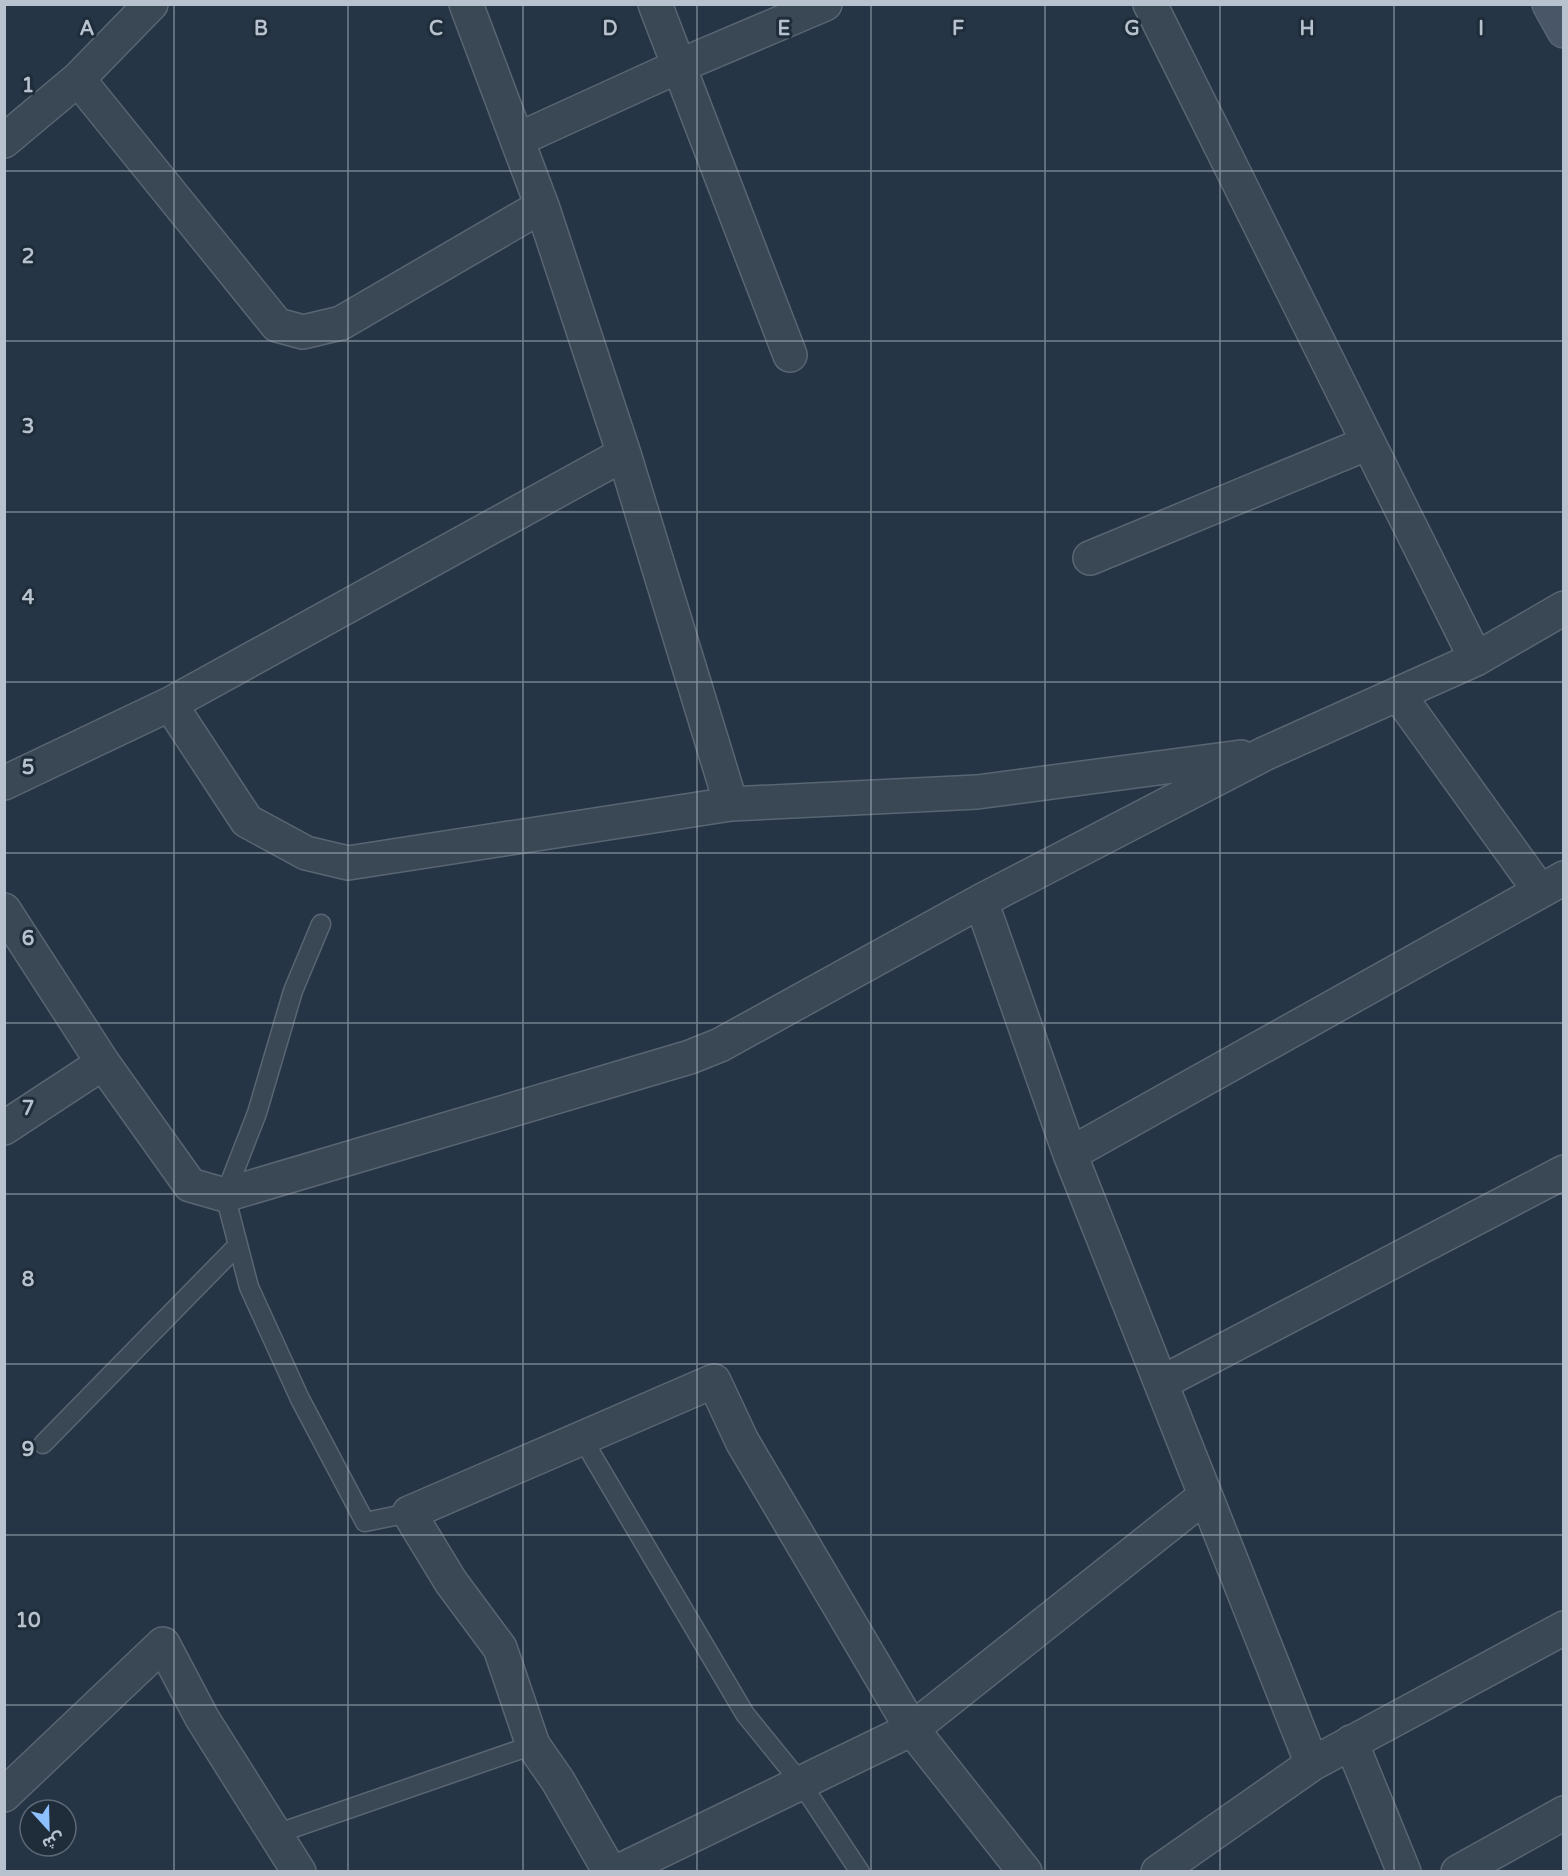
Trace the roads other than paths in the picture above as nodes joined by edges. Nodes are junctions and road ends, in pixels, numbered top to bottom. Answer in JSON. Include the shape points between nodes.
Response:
{"nodes":[{"id":1,"x":151,"y":4,"type":"edge"},
{"id":2,"x":466,"y":4,"type":"edge"},
{"id":3,"x":655,"y":4,"type":"edge"},
{"id":4,"x":825,"y":4,"type":"edge"},
{"id":5,"x":1150,"y":4,"type":"edge"},
{"id":6,"x":1549,"y":4,"type":"edge"},
{"id":7,"x":1563,"y":32,"type":"edge"},
{"id":8,"x":679,"y":66,"type":"junction"},
{"id":9,"x":78,"y":79,"type":"junction"},
{"id":10,"x":517,"y":140,"type":"junction"},
{"id":11,"x":4,"y":141,"type":"edge"},
{"id":12,"x":542,"y":206,"type":"junction"},
{"id":13,"x":790,"y":355,"type":"dead end"},
{"id":14,"x":1368,"y":443,"type":"junction"},
{"id":15,"x":624,"y":454,"type":"junction"},
{"id":16,"x":1090,"y":558,"type":"dead end"},
{"id":17,"x":1563,"y":608,"type":"edge"},
{"id":18,"x":1476,"y":659,"type":"junction"},
{"id":19,"x":1398,"y":694,"type":"junction"},
{"id":20,"x":170,"y":704,"type":"junction"},
{"id":21,"x":1264,"y":754,"type":"junction"},
{"id":22,"x":4,"y":783,"type":"edge"},
{"id":23,"x":731,"y":804,"type":"junction"},
{"id":24,"x":1552,"y":885,"type":"edge"},
{"id":25,"x":981,"y":902,"type":"junction"},
{"id":26,"x":4,"y":910,"type":"edge"},
{"id":27,"x":321,"y":924,"type":"dead end"},
{"id":28,"x":103,"y":1064,"type":"junction"},
{"id":29,"x":4,"y":1128,"type":"edge"},
{"id":30,"x":1070,"y":1154,"type":"junction"},
{"id":31,"x":1563,"y":1172,"type":"edge"},
{"id":32,"x":225,"y":1195,"type":"junction"},
{"id":33,"x":238,"y":1245,"type":"junction"},
{"id":34,"x":1161,"y":1383,"type":"junction"},
{"id":35,"x":582,"y":1438,"type":"junction"},
{"id":36,"x":43,"y":1444,"type":"dead end"},
{"id":37,"x":1205,"y":1496,"type":"junction"},
{"id":38,"x":409,"y":1513,"type":"junction"},
{"id":39,"x":1563,"y":1628,"type":"edge"},
{"id":40,"x":912,"y":1729,"type":"junction"},
{"id":41,"x":1352,"y":1742,"type":"junction"},
{"id":42,"x":533,"y":1745,"type":"junction"},
{"id":43,"x":1312,"y":1764,"type":"junction"},
{"id":44,"x":801,"y":1783,"type":"junction"},
{"id":45,"x":4,"y":1795,"type":"edge"},
{"id":46,"x":1563,"y":1813,"type":"edge"},
{"id":47,"x":276,"y":1834,"type":"junction"},
{"id":48,"x":1025,"y":1871,"type":"edge"},
{"id":49,"x":299,"y":1872,"type":"edge"},
{"id":50,"x":610,"y":1872,"type":"edge"},
{"id":51,"x":617,"y":1872,"type":"edge"},
{"id":52,"x":860,"y":1872,"type":"edge"},
{"id":53,"x":1158,"y":1872,"type":"edge"},
{"id":54,"x":1404,"y":1872,"type":"edge"},
{"id":55,"x":1458,"y":1872,"type":"edge"}],
"edges":[{"from":1,"to":9,"type":"street"},
{"from":2,"to":10,"type":"street"},
{"from":3,"to":8,"type":"street"},
{"from":4,"to":8,"type":"street"},
{"from":5,"to":14,"type":"street"},
{"from":6,"to":7,"type":"main road"},
{"from":8,"to":10,"type":"street"},
{"from":8,"to":13,"type":"street"},
{"from":9,"to":11,"type":"street"},
{"from":9,"to":12,"type":"street","via":[[277,325],[303,332],[341,323]]},
{"from":10,"to":12,"type":"street"},
{"from":12,"to":15,"type":"street"},
{"from":14,"to":16,"type":"street"},
{"from":14,"to":18,"type":"street"},
{"from":15,"to":20,"type":"street"},
{"from":15,"to":23,"type":"street"},
{"from":17,"to":18,"type":"street"},
{"from":18,"to":19,"type":"street"},
{"from":19,"to":21,"type":"street"},
{"from":19,"to":24,"type":"street"},
{"from":20,"to":22,"type":"street"},
{"from":20,"to":23,"type":"street","via":[[247,821],[306,853],[348,863]]},
{"from":21,"to":23,"type":"street","via":[[977,792]]},
{"from":21,"to":25,"type":"street"},
{"from":24,"to":30,"type":"street"},
{"from":25,"to":30,"type":"street"},
{"from":25,"to":32,"type":"street","via":[[720,1045],[690,1057]]},
{"from":26,"to":28,"type":"street"},
{"from":27,"to":32,"type":"lane","via":[[292,991],[257,1113]]},
{"from":28,"to":29,"type":"street"},
{"from":28,"to":32,"type":"street","via":[[190,1185]]},
{"from":30,"to":34,"type":"street"},
{"from":31,"to":34,"type":"street"},
{"from":32,"to":33,"type":"lane"},
{"from":33,"to":36,"type":"lane"},
{"from":33,"to":38,"type":"lane","via":[[249,1287],[300,1399],[365,1522]]},
{"from":34,"to":37,"type":"street"},
{"from":35,"to":38,"type":"street"},
{"from":35,"to":40,"type":"street","via":[[714,1381],[742,1441]]},
{"from":35,"to":44,"type":"lane","via":[[745,1714]]},
{"from":37,"to":40,"type":"street"},
{"from":37,"to":43,"type":"street"},
{"from":38,"to":42,"type":"street","via":[[451,1582],[500,1648]]},
{"from":39,"to":41,"type":"street"},
{"from":40,"to":44,"type":"street"},
{"from":40,"to":48,"type":"street"},
{"from":41,"to":43,"type":"street"},
{"from":41,"to":54,"type":"street"},
{"from":42,"to":47,"type":"lane"},
{"from":42,"to":50,"type":"street"},
{"from":43,"to":53,"type":"street"},
{"from":44,"to":51,"type":"street"},
{"from":44,"to":52,"type":"lane"},
{"from":45,"to":47,"type":"street","via":[[163,1644],[202,1718]]},
{"from":46,"to":55,"type":"street"},
{"from":47,"to":49,"type":"street"}]}
